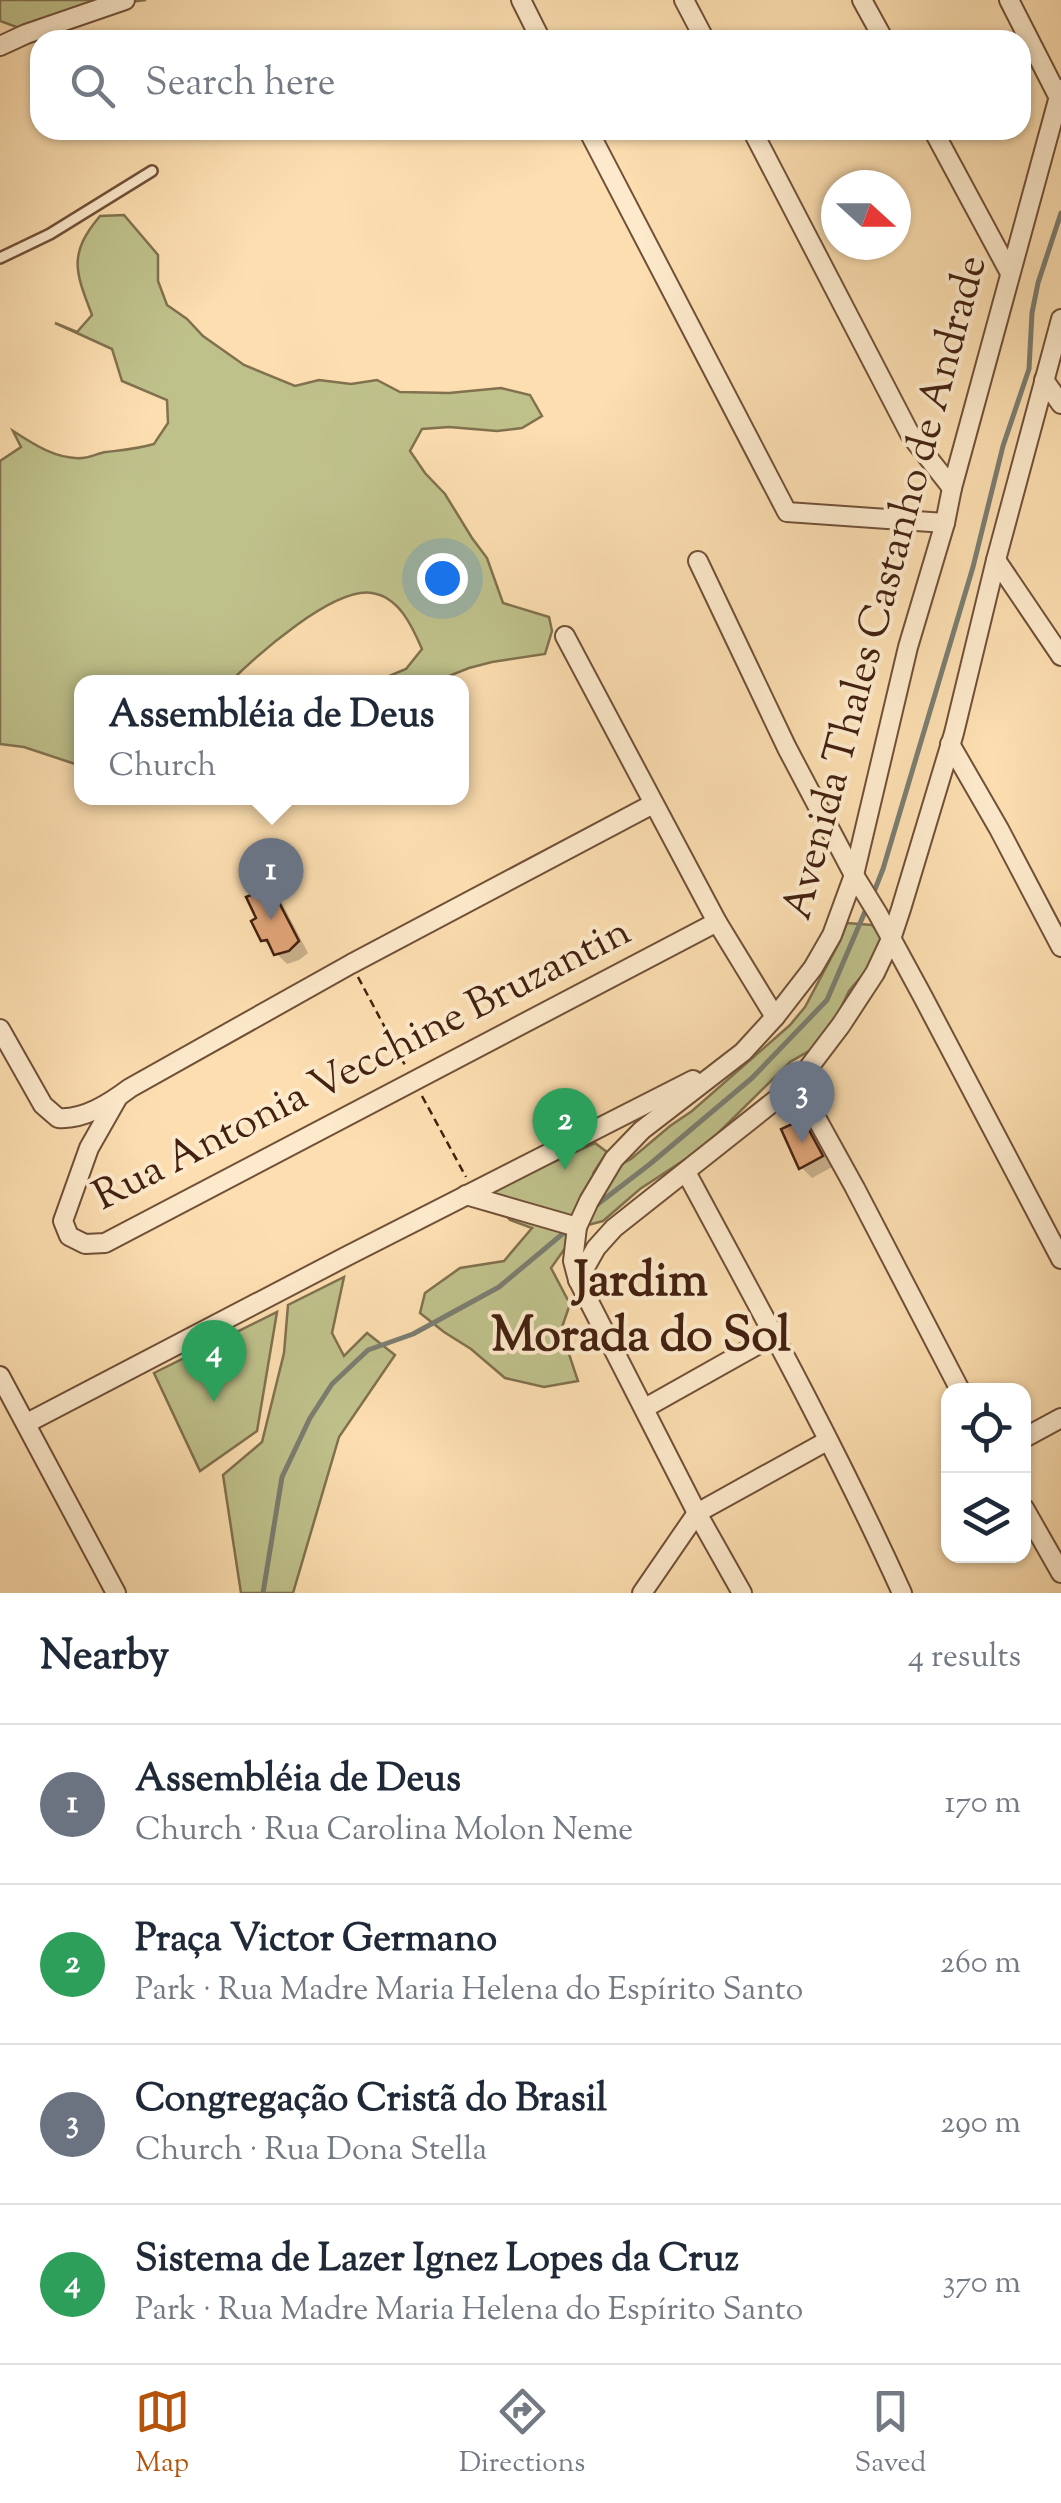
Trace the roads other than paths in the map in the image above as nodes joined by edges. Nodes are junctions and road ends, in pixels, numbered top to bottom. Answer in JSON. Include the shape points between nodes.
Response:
{"nodes":[{"id":1,"x":125,"y":0,"type":"edge"},
{"id":2,"x":521,"y":0,"type":"edge"},
{"id":3,"x":684,"y":0,"type":"edge"},
{"id":4,"x":862,"y":0,"type":"edge"},
{"id":5,"x":1009,"y":0,"type":"edge"},
{"id":6,"x":38,"y":30,"type":"edge"},
{"id":7,"x":537,"y":30,"type":"edge"},
{"id":8,"x":700,"y":30,"type":"edge"},
{"id":9,"x":878,"y":30,"type":"edge"},
{"id":10,"x":1025,"y":30,"type":"edge"},
{"id":11,"x":30,"y":33,"type":"edge"},
{"id":12,"x":1031,"y":41,"type":"edge"},
{"id":13,"x":0,"y":46,"type":"edge"},
{"id":14,"x":1060,"y":96,"type":"edge"},
{"id":15,"x":593,"y":140,"type":"edge"},
{"id":16,"x":757,"y":140,"type":"edge"},
{"id":17,"x":938,"y":140,"type":"edge"},
{"id":18,"x":152,"y":171,"type":"dead end"},
{"id":19,"x":0,"y":258,"type":"edge"},
{"id":20,"x":1010,"y":273,"type":"junction"},
{"id":21,"x":1061,"y":320,"type":"edge"},
{"id":22,"x":1044,"y":380,"type":"junction"},
{"id":23,"x":1061,"y":404,"type":"edge"},
{"id":24,"x":952,"y":488,"type":"junction"},
{"id":25,"x":945,"y":523,"type":"junction"},
{"id":26,"x":698,"y":560,"type":"dead end"},
{"id":27,"x":996,"y":560,"type":"junction"},
{"id":28,"x":564,"y":636,"type":"dead end"},
{"id":29,"x":1061,"y":656,"type":"edge"},
{"id":30,"x":950,"y":744,"type":"junction"},
{"id":31,"x":653,"y":804,"type":"junction"},
{"id":32,"x":854,"y":875,"type":"junction"},
{"id":33,"x":717,"y":922,"type":"junction"},
{"id":34,"x":891,"y":939,"type":"junction"},
{"id":35,"x":1061,"y":946,"type":"edge"},
{"id":36,"x":775,"y":1017,"type":"junction"},
{"id":37,"x":2,"y":1039,"type":"edge"},
{"id":38,"x":743,"y":1052,"type":"junction"},
{"id":39,"x":797,"y":1083,"type":"junction"},
{"id":40,"x":118,"y":1097,"type":"junction"},
{"id":41,"x":686,"y":1172,"type":"junction"},
{"id":42,"x":470,"y":1193,"type":"junction"},
{"id":43,"x":577,"y":1228,"type":"junction"},
{"id":44,"x":1061,"y":1258,"type":"edge"},
{"id":45,"x":578,"y":1280,"type":"junction"},
{"id":46,"x":774,"y":1336,"type":"junction"},
{"id":47,"x":0,"y":1376,"type":"edge"},
{"id":48,"x":956,"y":1383,"type":"edge"},
{"id":49,"x":645,"y":1408,"type":"junction"},
{"id":50,"x":1061,"y":1418,"type":"edge"},
{"id":51,"x":27,"y":1423,"type":"junction"},
{"id":52,"x":1031,"y":1434,"type":"edge"},
{"id":53,"x":827,"y":1441,"type":"junction"},
{"id":54,"x":697,"y":1513,"type":"junction"},
{"id":55,"x":1031,"y":1520,"type":"edge"},
{"id":56,"x":1061,"y":1574,"type":"edge"},
{"id":57,"x":116,"y":1593,"type":"edge"},
{"id":58,"x":642,"y":1593,"type":"edge"},
{"id":59,"x":742,"y":1593,"type":"edge"},
{"id":60,"x":902,"y":1593,"type":"edge"}],
"edges":[{"from":1,"to":6,"type":"street"},
{"from":2,"to":7,"type":"street"},
{"from":3,"to":8,"type":"street"},
{"from":4,"to":9,"type":"street"},
{"from":5,"to":10,"type":"street"},
{"from":11,"to":13,"type":"street"},
{"from":12,"to":14,"type":"street"},
{"from":14,"to":20,"type":"street","name":"Avenida Thales Castanho de Andrade"},
{"from":15,"to":25,"type":"street","via":[[787,512]]},
{"from":16,"to":24,"type":"street","via":[[911,436]]},
{"from":17,"to":20,"type":"street"},
{"from":18,"to":19,"type":"lane"},
{"from":20,"to":24,"type":"street","name":"Avenida Thales Castanho de Andrade"},
{"from":21,"to":22,"type":"street"},
{"from":22,"to":23,"type":"street"},
{"from":22,"to":27,"type":"street"},
{"from":24,"to":25,"type":"street","name":"Avenida Thales Castanho de Andrade"},
{"from":25,"to":32,"type":"street","name":"Avenida Thales Castanho de Andrade","via":[[908,646]]},
{"from":26,"to":32,"type":"street"},
{"from":27,"to":29,"type":"street"},
{"from":27,"to":30,"type":"street"},
{"from":28,"to":31,"type":"street"},
{"from":30,"to":34,"type":"street"},
{"from":30,"to":35,"type":"street"},
{"from":31,"to":33,"type":"street"},
{"from":31,"to":40,"type":"street","via":[[350,964]]},
{"from":32,"to":34,"type":"street"},
{"from":32,"to":36,"type":"street","name":"Avenida Thales Castanho de Andrade","via":[[832,935]]},
{"from":33,"to":36,"type":"street"},
{"from":33,"to":40,"type":"street","name":"Rua Antonia Vecchine Bruzantin","via":[[105,1243],[85,1244],[69,1236],[63,1220],[89,1148]]},
{"from":34,"to":39,"type":"street","via":[[875,973]]},
{"from":34,"to":44,"type":"street"},
{"from":36,"to":38,"type":"street","name":"Avenida Thales Castanho de Andrade"},
{"from":37,"to":40,"type":"street","via":[[58,1118],[80,1116]]},
{"from":38,"to":42,"type":"street"},
{"from":38,"to":43,"type":"street","name":"Avenida Thales Castanho de Andrade","via":[[614,1159]]},
{"from":39,"to":41,"type":"street"},
{"from":39,"to":48,"type":"street"},
{"from":41,"to":45,"type":"street","via":[[614,1228]]},
{"from":41,"to":46,"type":"street"},
{"from":42,"to":43,"type":"street"},
{"from":42,"to":51,"type":"street"},
{"from":43,"to":45,"type":"street","name":"Avenida Thales Castanho de Andrade"},
{"from":45,"to":49,"type":"street"},
{"from":46,"to":49,"type":"street"},
{"from":46,"to":53,"type":"street"},
{"from":47,"to":51,"type":"street"},
{"from":49,"to":54,"type":"street"},
{"from":50,"to":52,"type":"street"},
{"from":51,"to":57,"type":"street"},
{"from":53,"to":54,"type":"street"},
{"from":53,"to":60,"type":"street"},
{"from":54,"to":58,"type":"street"},
{"from":54,"to":59,"type":"street"},
{"from":55,"to":56,"type":"street"}]}
